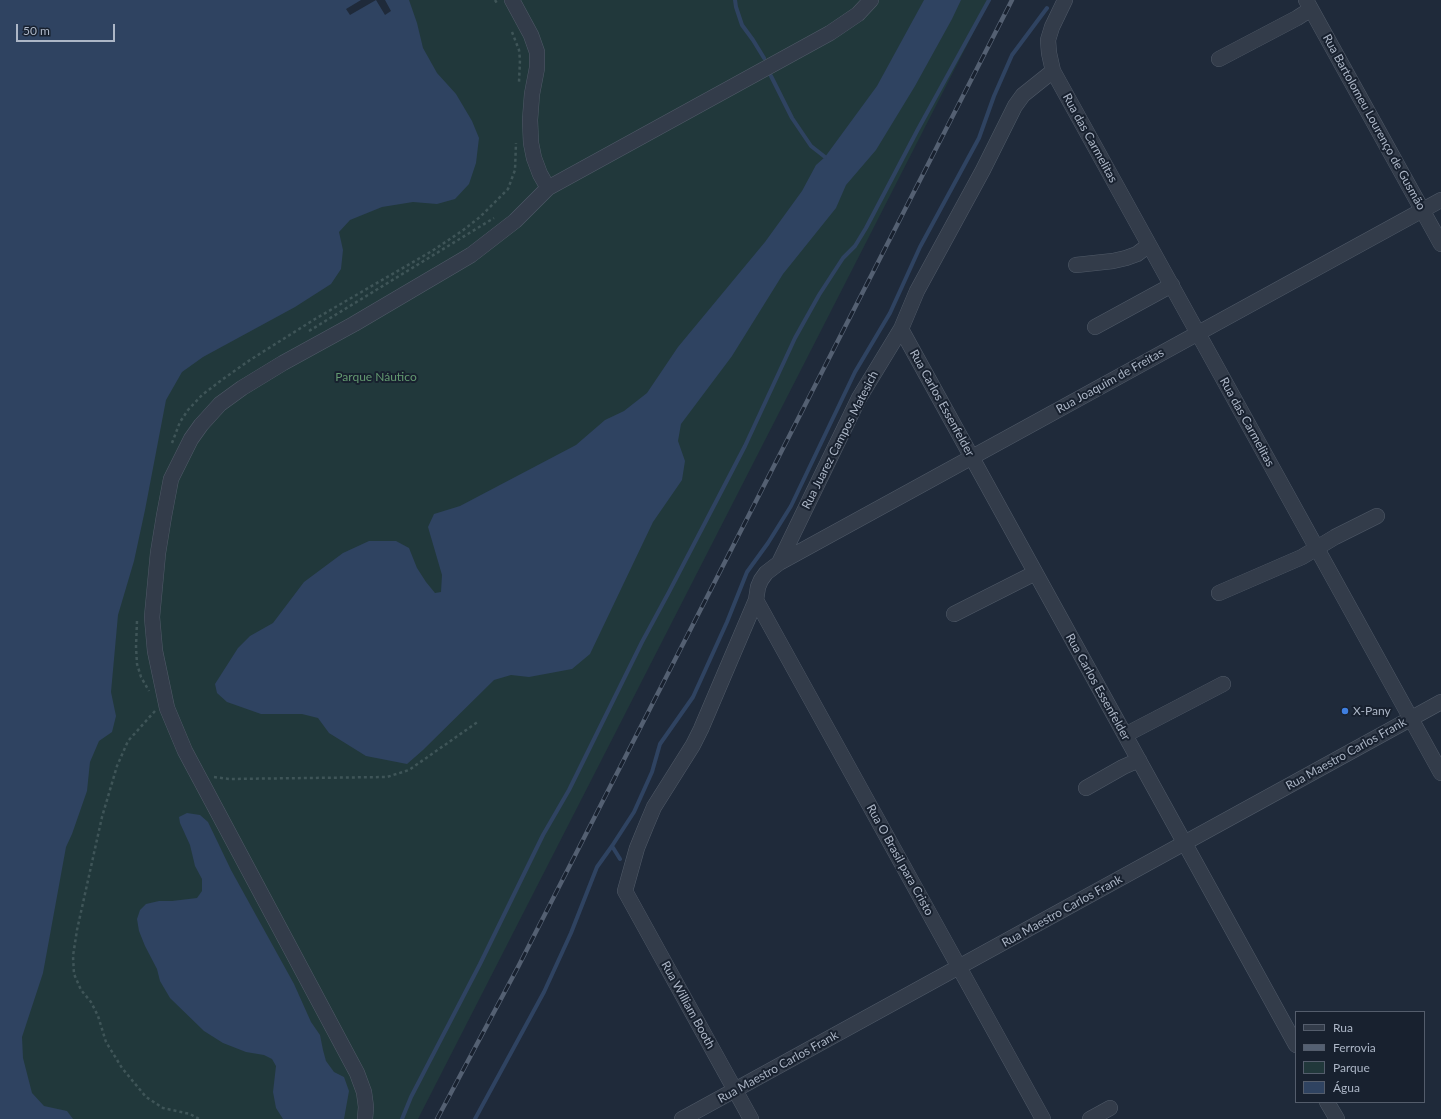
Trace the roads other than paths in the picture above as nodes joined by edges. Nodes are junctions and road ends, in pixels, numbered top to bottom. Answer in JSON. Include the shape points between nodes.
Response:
{"nodes":[{"id":1,"x":512,"y":0,"type":"edge"},
{"id":2,"x":871,"y":0,"type":"edge"},
{"id":3,"x":1065,"y":0,"type":"edge"},
{"id":4,"x":1309,"y":4,"type":"edge"},
{"id":5,"x":1219,"y":59,"type":"dead end"},
{"id":6,"x":1053,"y":70,"type":"junction"},
{"id":7,"x":548,"y":188,"type":"junction"},
{"id":8,"x":1441,"y":200,"type":"edge"},
{"id":9,"x":1422,"y":210,"type":"junction"},
{"id":10,"x":1441,"y":244,"type":"edge"},
{"id":11,"x":1150,"y":246,"type":"junction"},
{"id":12,"x":1076,"y":265,"type":"dead end"},
{"id":13,"x":1172,"y":285,"type":"junction"},
{"id":14,"x":1095,"y":327,"type":"dead end"},
{"id":15,"x":901,"y":329,"type":"junction"},
{"id":16,"x":1198,"y":333,"type":"junction"},
{"id":17,"x":971,"y":457,"type":"junction"},
{"id":18,"x":1377,"y":516,"type":"dead end"},
{"id":19,"x":1317,"y":548,"type":"junction"},
{"id":20,"x":778,"y":562,"type":"junction"},
{"id":21,"x":1035,"y":573,"type":"junction"},
{"id":22,"x":1219,"y":593,"type":"dead end"},
{"id":23,"x":756,"y":600,"type":"junction"},
{"id":24,"x":954,"y":614,"type":"dead end"},
{"id":25,"x":1223,"y":684,"type":"dead end"},
{"id":26,"x":1441,"y":702,"type":"edge"},
{"id":27,"x":1411,"y":718,"type":"junction"},
{"id":28,"x":1125,"y":735,"type":"junction"},
{"id":29,"x":1139,"y":760,"type":"junction"},
{"id":30,"x":1441,"y":773,"type":"edge"},
{"id":31,"x":1086,"y":788,"type":"dead end"},
{"id":32,"x":1184,"y":843,"type":"junction"},
{"id":33,"x":625,"y":891,"type":"joint"},
{"id":34,"x":959,"y":967,"type":"junction"},
{"id":35,"x":1295,"y":1043,"type":"edge"},
{"id":36,"x":735,"y":1090,"type":"junction"},
{"id":37,"x":1328,"y":1103,"type":"edge"},
{"id":38,"x":1110,"y":1108,"type":"dead end"},
{"id":39,"x":365,"y":1119,"type":"edge"},
{"id":40,"x":682,"y":1119,"type":"edge"},
{"id":41,"x":751,"y":1119,"type":"edge"},
{"id":42,"x":1043,"y":1119,"type":"edge"},
{"id":43,"x":1090,"y":1119,"type":"edge"},
{"id":44,"x":1337,"y":1119,"type":"edge"}],
"edges":[{"from":1,"to":7,"type":"street","via":[[537,52],[530,120],[531,143],[540,174]]},
{"from":2,"to":7,"type":"street","via":[[858,14],[830,33]]},
{"from":3,"to":6,"type":"street","via":[[1048,40]]},
{"from":4,"to":5,"type":"street","via":[[1297,18]]},
{"from":4,"to":9,"type":"street","name":"Rua Bartolomeu Lourenço de Gusmão"},
{"from":6,"to":11,"type":"street","name":"Rua das Carmelitas"},
{"from":6,"to":15,"type":"street","name":"Rua Juarez Campos Matesich","via":[[1028,90],[1015,106],[921,284]]},
{"from":7,"to":39,"type":"street","via":[[515,221],[471,255],[283,363],[220,404],[191,439],[171,479],[158,553],[152,617],[155,651],[167,708],[185,751],[357,1073],[364,1092]]},
{"from":8,"to":9,"type":"street","name":"Rua Joaquim de Freitas"},
{"from":9,"to":10,"type":"street","name":"Rua Bartolomeu Lourenço de Gusmão"},
{"from":9,"to":16,"type":"street","name":"Rua Joaquim de Freitas"},
{"from":11,"to":12,"type":"street","via":[[1126,258]]},
{"from":11,"to":13,"type":"street","name":"Rua das Carmelitas"},
{"from":13,"to":14,"type":"street"},
{"from":13,"to":16,"type":"street","name":"Rua das Carmelitas"},
{"from":15,"to":17,"type":"street","name":"Rua Carlos Essenfelder"},
{"from":15,"to":20,"type":"street","name":"Rua Juarez Campos Matesich","via":[[859,398]]},
{"from":16,"to":17,"type":"street","name":"Rua Joaquim de Freitas"},
{"from":16,"to":19,"type":"street","name":"Rua das Carmelitas"},
{"from":17,"to":20,"type":"street","name":"Rua Joaquim de Freitas"},
{"from":17,"to":21,"type":"street","name":"Rua Carlos Essenfelder"},
{"from":18,"to":19,"type":"street"},
{"from":19,"to":22,"type":"street"},
{"from":19,"to":27,"type":"street","name":"Rua das Carmelitas"},
{"from":20,"to":23,"type":"street","name":"Rua Juarez Campos Matesich","via":[[761,580]]},
{"from":21,"to":24,"type":"street"},
{"from":21,"to":28,"type":"street","name":"Rua Carlos Essenfelder"},
{"from":23,"to":33,"type":"street","name":"Rua Juarez Campos Matesich","via":[[701,729],[651,813]]},
{"from":23,"to":34,"type":"street","name":"Rua O Brasil para Cristo"},
{"from":25,"to":28,"type":"street"},
{"from":26,"to":27,"type":"street","name":"Rua Maestro Carlos Frank"},
{"from":27,"to":30,"type":"street","name":"Rua das Carmelitas"},
{"from":27,"to":32,"type":"street","name":"Rua Maestro Carlos Frank"},
{"from":28,"to":29,"type":"street","name":"Rua Carlos Essenfelder"},
{"from":29,"to":31,"type":"street"},
{"from":29,"to":32,"type":"street","name":"Rua Carlos Essenfelder"},
{"from":32,"to":34,"type":"street","name":"Rua Maestro Carlos Frank"},
{"from":32,"to":35,"type":"street","name":"Rua Carlos Essenfelder"},
{"from":33,"to":36,"type":"street","name":"Rua William Booth"},
{"from":34,"to":36,"type":"street","name":"Rua Maestro Carlos Frank"},
{"from":34,"to":42,"type":"street","name":"Rua O Brasil para Cristo"},
{"from":36,"to":40,"type":"street","name":"Rua Maestro Carlos Frank"},
{"from":36,"to":41,"type":"street","name":"Rua William Booth"},
{"from":37,"to":44,"type":"street"},
{"from":38,"to":43,"type":"street"}]}
